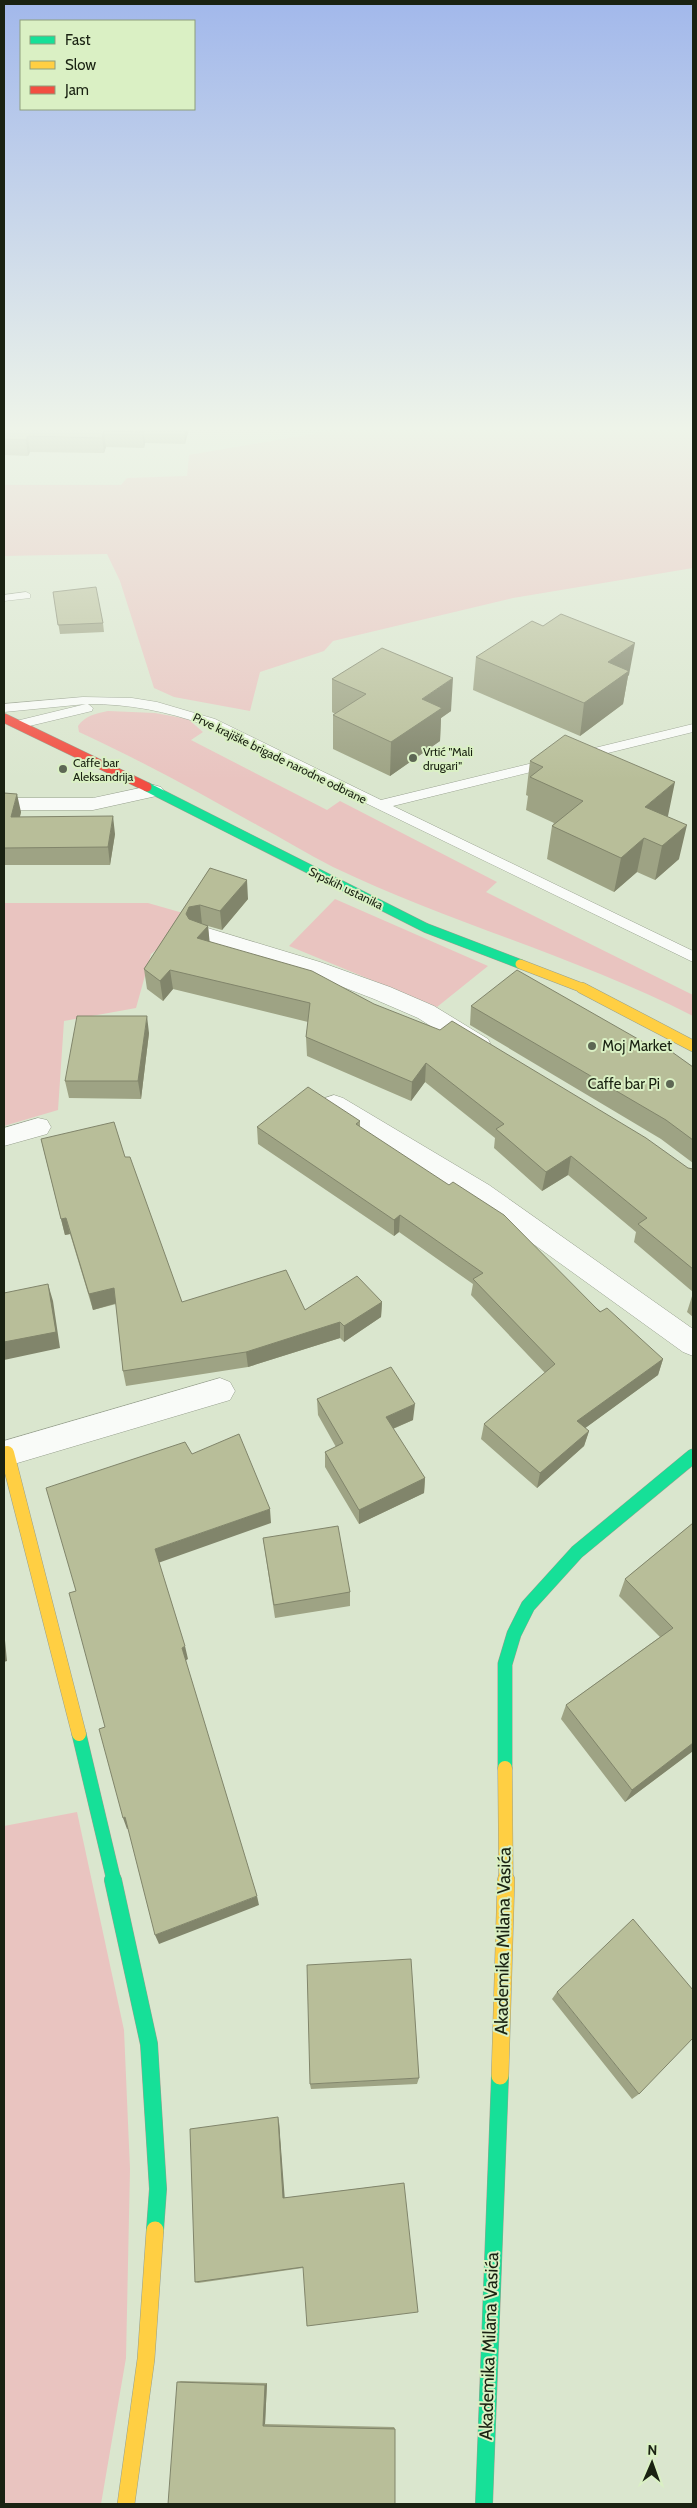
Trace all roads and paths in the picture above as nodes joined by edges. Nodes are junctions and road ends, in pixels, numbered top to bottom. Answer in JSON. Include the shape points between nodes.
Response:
{"nodes":[{"id":1,"x":26,"y":596,"type":"dead end"},
{"id":2,"x":4,"y":598,"type":"edge"},
{"id":3,"x":126,"y":700,"type":"junction"},
{"id":4,"x":4,"y":708,"type":"edge"},
{"id":5,"x":4,"y":718,"type":"edge"},
{"id":6,"x":21,"y":724,"type":"junction"},
{"id":7,"x":693,"y":728,"type":"edge"},
{"id":8,"x":154,"y":791,"type":"junction"},
{"id":9,"x":4,"y":804,"type":"edge"},
{"id":10,"x":378,"y":805,"type":"junction"},
{"id":11,"x":201,"y":933,"type":"edge"},
{"id":12,"x":693,"y":957,"type":"edge"},
{"id":13,"x":693,"y":1046,"type":"edge"},
{"id":14,"x":499,"y":1056,"type":"edge"},
{"id":15,"x":334,"y":1104,"type":"edge"},
{"id":16,"x":38,"y":1127,"type":"dead end"},
{"id":17,"x":4,"y":1137,"type":"edge"},
{"id":18,"x":693,"y":1344,"type":"edge"},
{"id":19,"x":220,"y":1391,"type":"dead end"},
{"id":20,"x":5,"y":1454,"type":"edge"},
{"id":21,"x":693,"y":1456,"type":"edge"},
{"id":22,"x":126,"y":2504,"type":"edge"},
{"id":23,"x":484,"y":2504,"type":"edge"}],
"edges":[{"from":1,"to":2,"type":"lane"},
{"from":3,"to":4,"type":"lane","name":"Prve krajiške brigade narodne odbrane","via":[[51,701]]},
{"from":3,"to":6,"type":"lane"},
{"from":3,"to":10,"type":"lane","name":"Prve krajiške brigade narodne odbrane","via":[[179,710],[210,722]]},
{"from":5,"to":6,"type":"street","name":"Srpskih ustanika"},
{"from":6,"to":8,"type":"street","name":"Srpskih ustanika"},
{"from":7,"to":10,"type":"lane","name":"Prve krajiške brigade narodne odbrane"},
{"from":8,"to":9,"type":"street","via":[[93,804]]},
{"from":8,"to":13,"type":"street","name":"Srpskih ustanika","via":[[426,928],[594,993]]},
{"from":10,"to":12,"type":"lane","name":"Prve krajiške brigade narodne odbrane"},
{"from":11,"to":14,"type":"street","via":[[312,967],[382,993],[426,1012]]},
{"from":15,"to":18,"type":"street","via":[[480,1192]]},
{"from":16,"to":17,"type":"street"},
{"from":19,"to":20,"type":"street"},
{"from":20,"to":22,"type":"street","via":[[94,1796],[149,2044],[158,2189],[146,2359]]},
{"from":21,"to":23,"type":"street","name":"Akademika Milana Vasića","via":[[577,1552],[528,1606],[514,1634],[505,1664],[506,1918]]}]}
